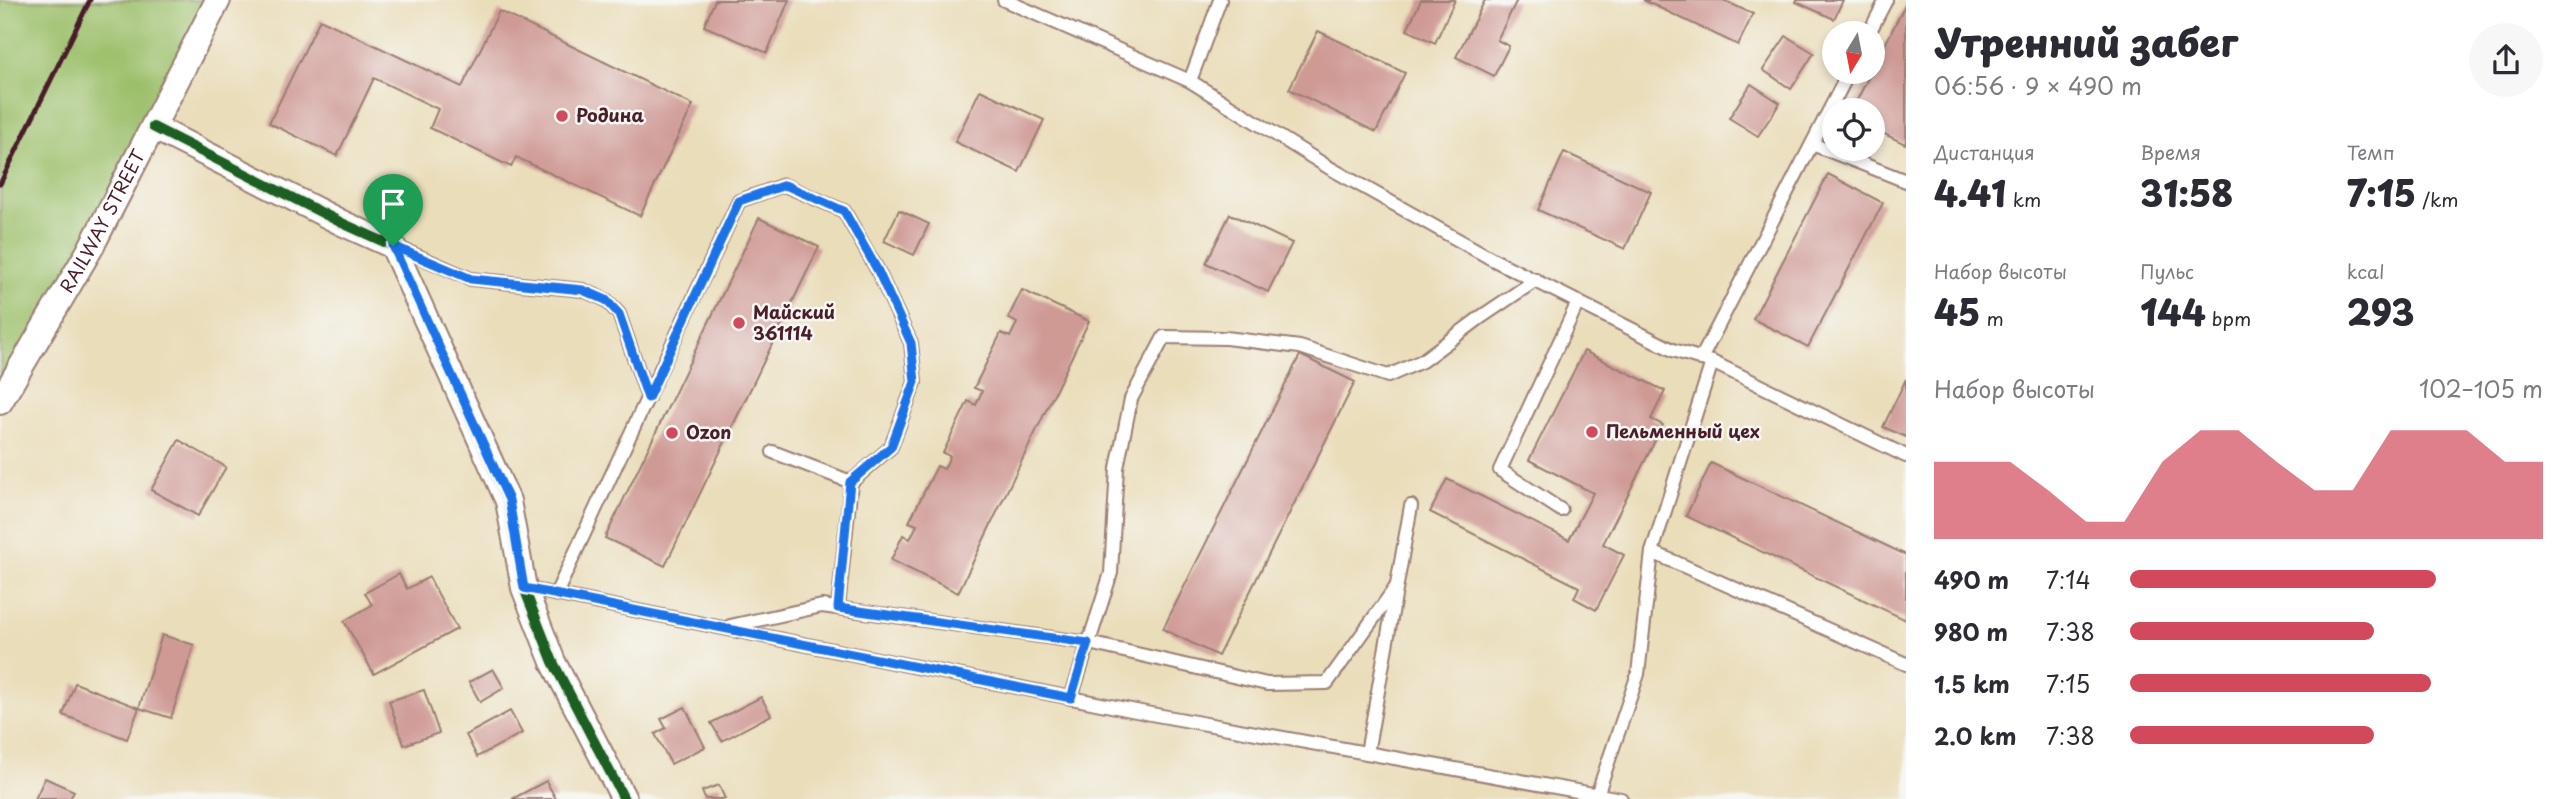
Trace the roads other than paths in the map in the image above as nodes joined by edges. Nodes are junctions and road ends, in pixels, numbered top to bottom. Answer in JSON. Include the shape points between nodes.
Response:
{"nodes":[{"id":1,"x":218,"y":0,"type":"edge"},
{"id":2,"x":1004,"y":0,"type":"edge"},
{"id":3,"x":1220,"y":0,"type":"edge"},
{"id":4,"x":1886,"y":0,"type":"edge"},
{"id":5,"x":1875,"y":21,"type":"edge"},
{"id":6,"x":1190,"y":81,"type":"junction"},
{"id":7,"x":1843,"y":84,"type":"edge"},
{"id":8,"x":153,"y":127,"type":"junction"},
{"id":9,"x":1812,"y":144,"type":"junction"},
{"id":10,"x":1906,"y":181,"type":"edge"},
{"id":11,"x":393,"y":246,"type":"junction"},
{"id":12,"x":1536,"y":280,"type":"junction"},
{"id":13,"x":1578,"y":302,"type":"junction"},
{"id":14,"x":1706,"y":360,"type":"junction"},
{"id":15,"x":648,"y":398,"type":"junction"},
{"id":16,"x":0,"y":402,"type":"edge"},
{"id":17,"x":773,"y":452,"type":"dead end"},
{"id":18,"x":1906,"y":456,"type":"edge"},
{"id":19,"x":850,"y":482,"type":"junction"},
{"id":20,"x":1411,"y":506,"type":"dead end"},
{"id":21,"x":1561,"y":510,"type":"dead end"},
{"id":22,"x":1652,"y":552,"type":"junction"},
{"id":23,"x":1396,"y":587,"type":"junction"},
{"id":24,"x":524,"y":588,"type":"junction"},
{"id":25,"x":556,"y":594,"type":"junction"},
{"id":26,"x":838,"y":608,"type":"junction"},
{"id":27,"x":724,"y":628,"type":"junction"},
{"id":28,"x":1088,"y":643,"type":"junction"},
{"id":29,"x":1906,"y":664,"type":"edge"},
{"id":30,"x":1071,"y":698,"type":"junction"},
{"id":31,"x":1367,"y":753,"type":"junction"},
{"id":32,"x":1597,"y":795,"type":"junction"},
{"id":33,"x":624,"y":799,"type":"edge"},
{"id":34,"x":1621,"y":799,"type":"edge"}],
"edges":[{"from":1,"to":8,"type":"street","name":"RAILWAY STREET"},
{"from":2,"to":6,"type":"lane"},
{"from":3,"to":6,"type":"lane"},
{"from":4,"to":5,"type":"lane"},
{"from":6,"to":12,"type":"lane","via":[[1328,167]]},
{"from":7,"to":9,"type":"lane"},
{"from":8,"to":11,"type":"street"},
{"from":8,"to":16,"type":"street","name":"RAILWAY STREET","via":[[89,251]]},
{"from":9,"to":10,"type":"lane"},
{"from":9,"to":14,"type":"lane"},
{"from":11,"to":15,"type":"lane","via":[[471,279],[583,290],[606,300],[619,314]]},
{"from":11,"to":24,"type":"street","via":[[509,500]]},
{"from":12,"to":13,"type":"lane"},
{"from":12,"to":28,"type":"lane","via":[[1422,361],[1388,376],[1300,347],[1226,338],[1164,337],[1131,399],[1117,468],[1111,573]]},
{"from":13,"to":14,"type":"lane","via":[[1673,350]]},
{"from":13,"to":21,"type":"lane","via":[[1500,470]]},
{"from":14,"to":18,"type":"lane"},
{"from":14,"to":22,"type":"lane"},
{"from":15,"to":19,"type":"lane","via":[[739,201],[785,185],[844,211],[911,343],[915,382],[891,447]]},
{"from":15,"to":25,"type":"lane"},
{"from":17,"to":19,"type":"lane"},
{"from":19,"to":26,"type":"lane"},
{"from":20,"to":23,"type":"lane"},
{"from":22,"to":29,"type":"lane"},
{"from":22,"to":32,"type":"lane","via":[[1638,674]]},
{"from":23,"to":28,"type":"lane","via":[[1327,682],[1266,684]]},
{"from":23,"to":31,"type":"lane"},
{"from":24,"to":25,"type":"lane"},
{"from":24,"to":33,"type":"street","via":[[554,662]]},
{"from":25,"to":27,"type":"lane"},
{"from":26,"to":27,"type":"lane","via":[[822,606]]},
{"from":26,"to":28,"type":"lane"},
{"from":27,"to":30,"type":"lane"},
{"from":28,"to":30,"type":"lane"},
{"from":30,"to":31,"type":"lane"},
{"from":31,"to":32,"type":"lane"},
{"from":32,"to":34,"type":"lane"}]}
